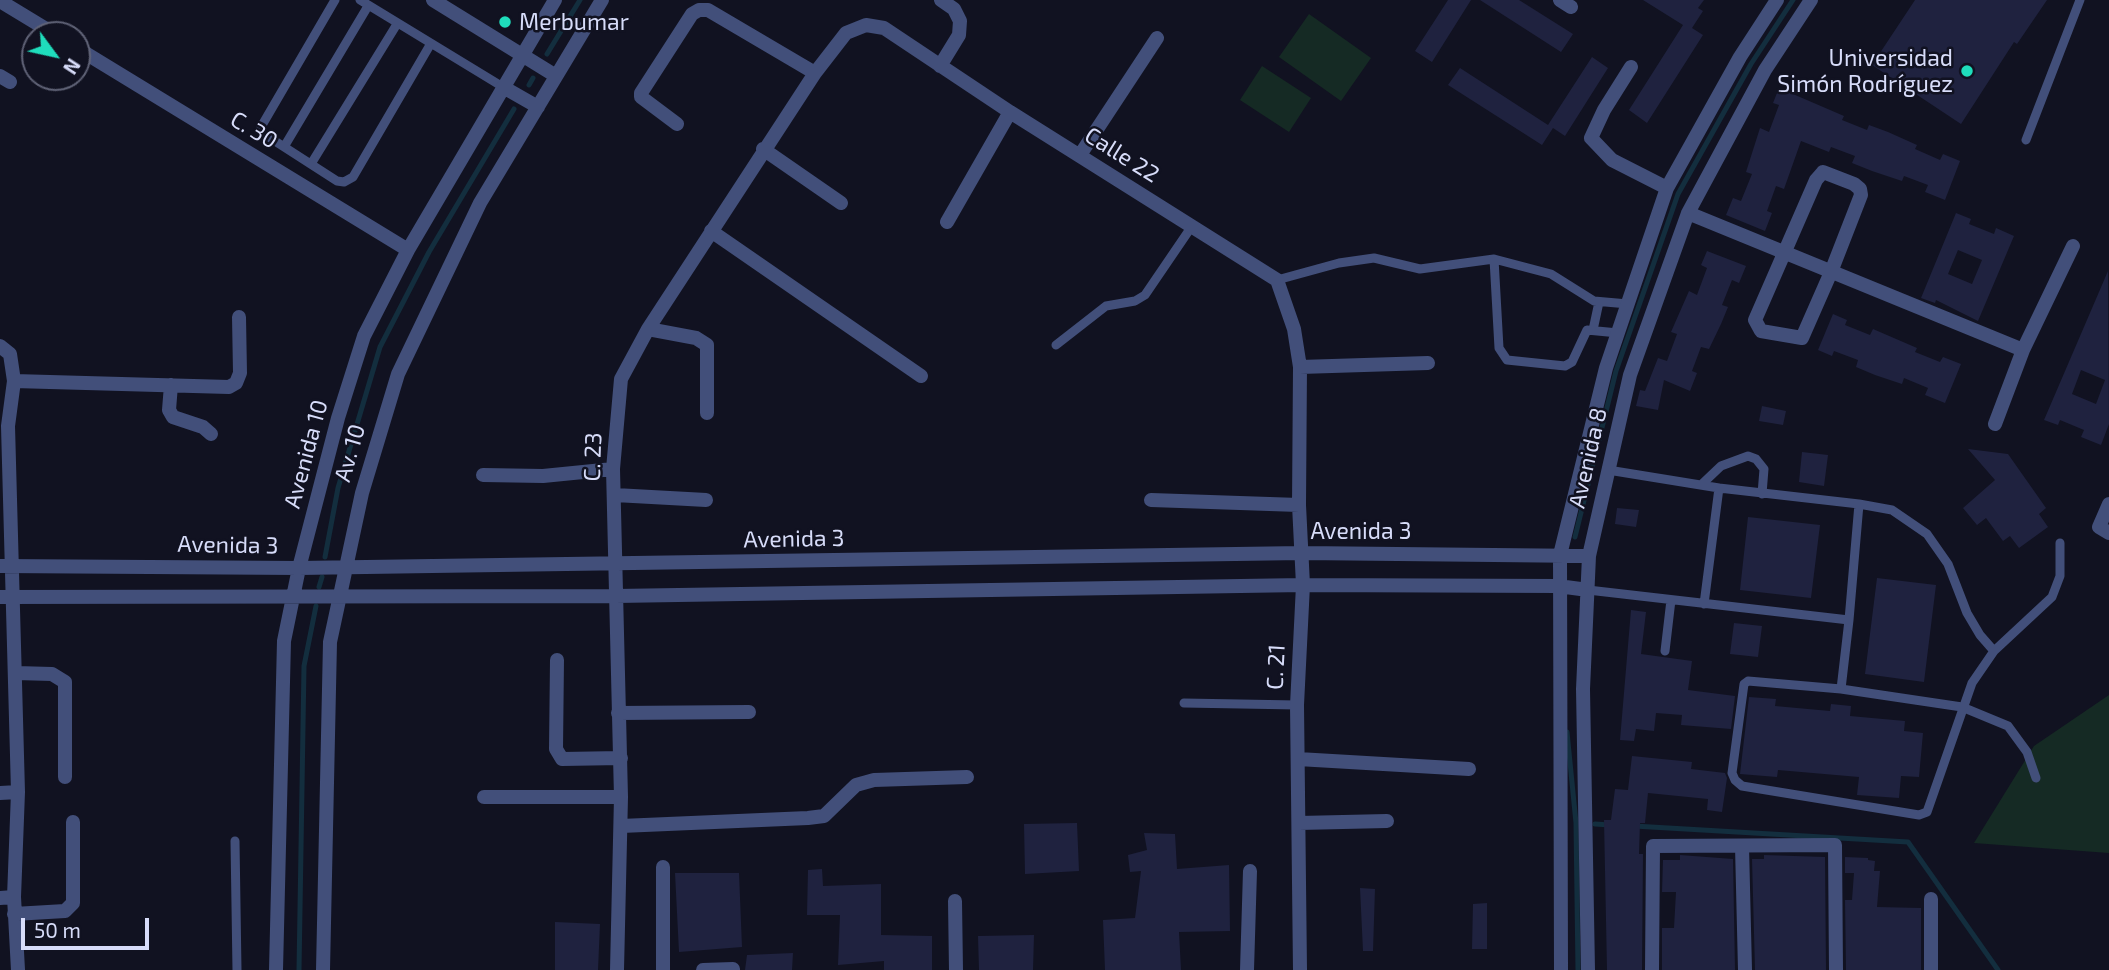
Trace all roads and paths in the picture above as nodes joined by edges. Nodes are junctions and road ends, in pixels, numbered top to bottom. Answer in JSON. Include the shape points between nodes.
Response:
{"nodes":[{"id":1,"x":335,"y":0,"type":"edge"},
{"id":2,"x":433,"y":0,"type":"edge"},
{"id":3,"x":555,"y":0,"type":"edge"},
{"id":4,"x":603,"y":0,"type":"edge"},
{"id":5,"x":941,"y":0,"type":"edge"},
{"id":6,"x":1777,"y":0,"type":"edge"},
{"id":7,"x":1811,"y":0,"type":"edge"},
{"id":8,"x":2080,"y":0,"type":"edge"},
{"id":9,"x":364,"y":3,"type":"edge"},
{"id":10,"x":2,"y":6,"type":"edge"},
{"id":11,"x":30,"y":21,"type":"edge"},
{"id":12,"x":397,"y":24,"type":"junction"},
{"id":13,"x":866,"y":25,"type":"joint"},
{"id":14,"x":1157,"y":38,"type":"dead end"},
{"id":15,"x":430,"y":45,"type":"junction"},
{"id":16,"x":522,"y":55,"type":"junction"},
{"id":17,"x":91,"y":57,"type":"edge"},
{"id":18,"x":940,"y":66,"type":"junction"},
{"id":19,"x":1631,"y":67,"type":"dead end"},
{"id":20,"x":815,"y":73,"type":"junction"},
{"id":21,"x":556,"y":76,"type":"junction"},
{"id":22,"x":503,"y":87,"type":"junction"},
{"id":23,"x":538,"y":107,"type":"junction"},
{"id":24,"x":1010,"y":112,"type":"junction"},
{"id":25,"x":677,"y":124,"type":"dead end"},
{"id":26,"x":2026,"y":140,"type":"dead end"},
{"id":27,"x":284,"y":147,"type":"junction"},
{"id":28,"x":763,"y":149,"type":"junction"},
{"id":29,"x":1080,"y":155,"type":"junction"},
{"id":30,"x":311,"y":164,"type":"junction"},
{"id":31,"x":1667,"y":188,"type":"junction"},
{"id":32,"x":841,"y":203,"type":"dead end"},
{"id":33,"x":1688,"y":214,"type":"junction"},
{"id":34,"x":947,"y":222,"type":"dead end"},
{"id":35,"x":1192,"y":226,"type":"junction"},
{"id":36,"x":711,"y":231,"type":"junction"},
{"id":37,"x":2073,"y":246,"type":"dead end"},
{"id":38,"x":408,"y":250,"type":"junction"},
{"id":39,"x":1783,"y":254,"type":"junction"},
{"id":40,"x":1494,"y":259,"type":"junction"},
{"id":41,"x":1831,"y":272,"type":"junction"},
{"id":42,"x":1277,"y":280,"type":"junction"},
{"id":43,"x":1599,"y":302,"type":"junction"},
{"id":44,"x":1628,"y":304,"type":"junction"},
{"id":45,"x":239,"y":317,"type":"dead end"},
{"id":46,"x":648,"y":329,"type":"junction"},
{"id":47,"x":1593,"y":330,"type":"junction"},
{"id":48,"x":1618,"y":333,"type":"junction"},
{"id":49,"x":1056,"y":345,"type":"dead end"},
{"id":50,"x":5,"y":350,"type":"edge"},
{"id":51,"x":2023,"y":350,"type":"junction"},
{"id":52,"x":1429,"y":363,"type":"dead end"},
{"id":53,"x":1300,"y":367,"type":"junction"},
{"id":54,"x":921,"y":376,"type":"dead end"},
{"id":55,"x":15,"y":381,"type":"junction"},
{"id":56,"x":170,"y":384,"type":"junction"},
{"id":57,"x":707,"y":413,"type":"dead end"},
{"id":58,"x":1995,"y":424,"type":"dead end"},
{"id":59,"x":4,"y":426,"type":"edge"},
{"id":60,"x":211,"y":434,"type":"dead end"},
{"id":61,"x":613,"y":469,"type":"junction"},
{"id":62,"x":1608,"y":470,"type":"junction"},
{"id":63,"x":483,"y":475,"type":"dead end"},
{"id":64,"x":1701,"y":485,"type":"junction"},
{"id":65,"x":1719,"y":488,"type":"junction"},
{"id":66,"x":1762,"y":494,"type":"junction"},
{"id":67,"x":615,"y":495,"type":"junction"},
{"id":68,"x":706,"y":500,"type":"dead end"},
{"id":69,"x":1151,"y":500,"type":"dead end"},
{"id":70,"x":1859,"y":504,"type":"junction"},
{"id":71,"x":2109,"y":504,"type":"edge"},
{"id":72,"x":1299,"y":505,"type":"junction"},
{"id":73,"x":2109,"y":533,"type":"edge"},
{"id":74,"x":2060,"y":543,"type":"dead end"},
{"id":75,"x":1302,"y":553,"type":"junction"},
{"id":76,"x":1560,"y":555,"type":"junction"},
{"id":77,"x":1589,"y":556,"type":"junction"},
{"id":78,"x":615,"y":565,"type":"junction"},
{"id":79,"x":6,"y":566,"type":"edge"},
{"id":80,"x":346,"y":566,"type":"junction"},
{"id":81,"x":299,"y":568,"type":"junction"},
{"id":82,"x":1303,"y":585,"type":"junction"},
{"id":83,"x":1559,"y":586,"type":"junction"},
{"id":84,"x":1588,"y":590,"type":"junction"},
{"id":85,"x":341,"y":595,"type":"junction"},
{"id":86,"x":7,"y":596,"type":"edge"},
{"id":87,"x":616,"y":596,"type":"junction"},
{"id":88,"x":293,"y":598,"type":"junction"},
{"id":89,"x":1671,"y":600,"type":"junction"},
{"id":90,"x":1704,"y":604,"type":"junction"},
{"id":91,"x":1849,"y":621,"type":"junction"},
{"id":92,"x":1665,"y":651,"type":"dead end"},
{"id":93,"x":1994,"y":651,"type":"junction"},
{"id":94,"x":557,"y":660,"type":"dead end"},
{"id":95,"x":16,"y":673,"type":"junction"},
{"id":96,"x":1841,"y":689,"type":"junction"},
{"id":97,"x":1184,"y":702,"type":"dead end"},
{"id":98,"x":1297,"y":705,"type":"junction"},
{"id":99,"x":1962,"y":706,"type":"junction"},
{"id":100,"x":749,"y":712,"type":"dead end"},
{"id":101,"x":618,"y":713,"type":"junction"},
{"id":102,"x":621,"y":758,"type":"junction"},
{"id":103,"x":1297,"y":759,"type":"junction"},
{"id":104,"x":1469,"y":769,"type":"dead end"},
{"id":105,"x":65,"y":777,"type":"dead end"},
{"id":106,"x":967,"y":777,"type":"dead end"},
{"id":107,"x":2036,"y":778,"type":"dead end"},
{"id":108,"x":0,"y":793,"type":"edge"},
{"id":109,"x":18,"y":793,"type":"junction"},
{"id":110,"x":484,"y":797,"type":"dead end"},
{"id":111,"x":621,"y":797,"type":"junction"},
{"id":112,"x":1387,"y":821,"type":"dead end"},
{"id":113,"x":74,"y":822,"type":"dead end"},
{"id":114,"x":1299,"y":823,"type":"junction"},
{"id":115,"x":621,"y":826,"type":"junction"},
{"id":116,"x":235,"y":841,"type":"dead end"},
{"id":117,"x":1742,"y":846,"type":"junction"},
{"id":118,"x":663,"y":867,"type":"dead end"},
{"id":119,"x":1250,"y":871,"type":"dead end"},
{"id":120,"x":7,"y":897,"type":"edge"},
{"id":121,"x":1931,"y":899,"type":"dead end"},
{"id":122,"x":955,"y":901,"type":"dead end"},
{"id":123,"x":14,"y":914,"type":"junction"},
{"id":124,"x":733,"y":968,"type":"edge"},
{"id":125,"x":18,"y":970,"type":"edge"},
{"id":126,"x":237,"y":970,"type":"edge"},
{"id":127,"x":276,"y":970,"type":"edge"},
{"id":128,"x":323,"y":970,"type":"edge"},
{"id":129,"x":617,"y":970,"type":"edge"},
{"id":130,"x":663,"y":970,"type":"edge"},
{"id":131,"x":703,"y":970,"type":"edge"},
{"id":132,"x":956,"y":970,"type":"edge"},
{"id":133,"x":1247,"y":970,"type":"edge"},
{"id":134,"x":1300,"y":970,"type":"edge"},
{"id":135,"x":1561,"y":970,"type":"edge"},
{"id":136,"x":1588,"y":970,"type":"edge"},
{"id":137,"x":1652,"y":970,"type":"edge"},
{"id":138,"x":1745,"y":970,"type":"edge"},
{"id":139,"x":1836,"y":970,"type":"edge"},
{"id":140,"x":1931,"y":970,"type":"edge"}],
"edges":[{"from":1,"to":27,"type":"lane","via":[[261,127]]},
{"from":2,"to":16,"type":"street"},
{"from":3,"to":16,"type":"street","name":"Avenida 10"},
{"from":4,"to":21,"type":"street","name":"Av. 10"},
{"from":5,"to":18,"type":"street","via":[[954,9],[960,21],[959,35]]},
{"from":6,"to":31,"type":"street","name":"Avenida 8"},
{"from":7,"to":33,"type":"street","name":"Avenida 8","via":[[1765,70]]},
{"from":8,"to":26,"type":"lane"},
{"from":9,"to":12,"type":"lane"},
{"from":9,"to":27,"type":"lane"},
{"from":10,"to":11,"type":"street"},
{"from":12,"to":15,"type":"lane"},
{"from":12,"to":30,"type":"lane"},
{"from":13,"to":18,"type":"street","name":"Calle 22","via":[[884,28]]},
{"from":13,"to":20,"type":"street","name":"C. 23","via":[[846,33]]},
{"from":14,"to":29,"type":"street"},
{"from":15,"to":22,"type":"lane"},
{"from":15,"to":30,"type":"lane","via":[[353,177],[337,181]]},
{"from":16,"to":21,"type":"street"},
{"from":16,"to":22,"type":"street","name":"Avenida 10"},
{"from":17,"to":38,"type":"street","name":"C. 30"},
{"from":18,"to":24,"type":"street","name":"Calle 22"},
{"from":19,"to":31,"type":"street","via":[[1591,138],[1612,160]]},
{"from":20,"to":25,"type":"street","via":[[708,10],[699,10],[641,93]]},
{"from":20,"to":28,"type":"street","name":"C. 23"},
{"from":21,"to":23,"type":"street","name":"Av. 10"},
{"from":22,"to":23,"type":"street"},
{"from":22,"to":38,"type":"street","name":"Avenida 10"},
{"from":23,"to":80,"type":"street","name":"Av. 10","via":[[480,204],[398,374],[362,493]]},
{"from":24,"to":29,"type":"street","name":"Calle 22"},
{"from":24,"to":34,"type":"street"},
{"from":27,"to":30,"type":"lane"},
{"from":28,"to":32,"type":"street"},
{"from":28,"to":36,"type":"street","name":"C. 23"},
{"from":29,"to":35,"type":"street","name":"Calle 22"},
{"from":31,"to":44,"type":"street","name":"Avenida 8"},
{"from":33,"to":39,"type":"street"},
{"from":33,"to":62,"type":"street","name":"Avenida 8","via":[[1630,375]]},
{"from":35,"to":42,"type":"street","name":"Calle 22"},
{"from":35,"to":49,"type":"lane","via":[[1145,295],[1107,306]]},
{"from":36,"to":46,"type":"street","name":"C. 23"},
{"from":36,"to":54,"type":"street"},
{"from":37,"to":51,"type":"street"},
{"from":38,"to":81,"type":"street","name":"Avenida 10","via":[[365,336],[338,418]]},
{"from":39,"to":41,"type":"street"},
{"from":39,"to":41,"type":"street","via":[[1755,320],[1761,331],[1802,338]]},
{"from":39,"to":41,"type":"street","via":[[1823,172],[1860,188],[1861,195]]},
{"from":40,"to":42,"type":"lane","via":[[1420,269],[1374,258]]},
{"from":40,"to":43,"type":"lane","via":[[1551,274]]},
{"from":40,"to":47,"type":"lane","via":[[1499,348],[1507,360],[1565,366],[1572,362],[1587,330]]},
{"from":41,"to":51,"type":"street"},
{"from":42,"to":53,"type":"street","via":[[1294,330]]},
{"from":43,"to":44,"type":"lane"},
{"from":43,"to":47,"type":"lane"},
{"from":44,"to":48,"type":"street","name":"Avenida 8"},
{"from":45,"to":56,"type":"street","via":[[240,373],[236,383],[229,387]]},
{"from":46,"to":57,"type":"street","via":[[696,338],[707,345]]},
{"from":46,"to":61,"type":"street","name":"C. 23","via":[[621,379]]},
{"from":47,"to":48,"type":"lane"},
{"from":48,"to":76,"type":"street","name":"Avenida 8"},
{"from":50,"to":55,"type":"street"},
{"from":51,"to":58,"type":"street"},
{"from":52,"to":53,"type":"street"},
{"from":53,"to":72,"type":"street","name":"C. 21"},
{"from":55,"to":56,"type":"street"},
{"from":55,"to":59,"type":"street"},
{"from":56,"to":60,"type":"street","via":[[173,417]]},
{"from":59,"to":79,"type":"street"},
{"from":61,"to":63,"type":"street","via":[[543,476]]},
{"from":61,"to":67,"type":"street","name":"C. 23"},
{"from":62,"to":64,"type":"lane"},
{"from":62,"to":77,"type":"street","name":"Avenida 8"},
{"from":64,"to":65,"type":"lane"},
{"from":64,"to":66,"type":"lane","via":[[1721,466],[1748,456],[1764,469]]},
{"from":65,"to":66,"type":"lane"},
{"from":65,"to":90,"type":"lane"},
{"from":66,"to":70,"type":"lane"},
{"from":67,"to":68,"type":"street"},
{"from":67,"to":78,"type":"street","name":"C. 23"},
{"from":69,"to":72,"type":"street"},
{"from":70,"to":91,"type":"lane"},
{"from":70,"to":93,"type":"lane","via":[[1892,510],[1927,534],[1948,564],[1967,613]]},
{"from":71,"to":73,"type":"street","via":[[2098,527]]},
{"from":72,"to":75,"type":"street","name":"C. 21"},
{"from":74,"to":93,"type":"lane","via":[[2060,576],[2052,597]]},
{"from":75,"to":76,"type":"street","name":"Avenida 3"},
{"from":75,"to":78,"type":"street","name":"Avenida 3"},
{"from":75,"to":82,"type":"street","name":"C. 21"},
{"from":76,"to":77,"type":"street","name":"Avenida 3"},
{"from":76,"to":83,"type":"street","name":"Avenida 8"},
{"from":77,"to":84,"type":"street","name":"Avenida 8"},
{"from":78,"to":80,"type":"street","name":"Avenida 3"},
{"from":78,"to":87,"type":"street","name":"C. 23"},
{"from":79,"to":81,"type":"street","name":"Avenida 3"},
{"from":79,"to":86,"type":"street"},
{"from":80,"to":81,"type":"street","name":"Avenida 3"},
{"from":80,"to":85,"type":"street","name":"Av. 10"},
{"from":81,"to":88,"type":"street","name":"Avenida 10"},
{"from":82,"to":83,"type":"street"},
{"from":82,"to":87,"type":"street"},
{"from":82,"to":98,"type":"street","name":"C. 21"},
{"from":83,"to":84,"type":"street"},
{"from":83,"to":135,"type":"street","name":"Avenida 8"},
{"from":84,"to":89,"type":"lane"},
{"from":84,"to":136,"type":"street","name":"Avenida 8","via":[[1583,689]]},
{"from":85,"to":87,"type":"street"},
{"from":85,"to":88,"type":"street"},
{"from":85,"to":128,"type":"street","name":"Av. 10","via":[[330,642]]},
{"from":86,"to":88,"type":"street"},
{"from":86,"to":95,"type":"street"},
{"from":87,"to":101,"type":"street","name":"C. 23"},
{"from":88,"to":127,"type":"street","name":"Avenida 10","via":[[284,641]]},
{"from":89,"to":90,"type":"lane"},
{"from":89,"to":92,"type":"lane"},
{"from":90,"to":91,"type":"lane"},
{"from":91,"to":96,"type":"lane"},
{"from":93,"to":99,"type":"lane"},
{"from":94,"to":102,"type":"street","via":[[556,749],[562,759]]},
{"from":95,"to":105,"type":"street","via":[[52,674],[65,682]]},
{"from":95,"to":109,"type":"street"},
{"from":96,"to":99,"type":"lane"},
{"from":96,"to":99,"type":"lane","via":[[1744,684],[1732,773],[1735,780],[1742,786],[1919,815],[1931,807]]},
{"from":97,"to":98,"type":"lane"},
{"from":98,"to":103,"type":"street","name":"C. 21"},
{"from":99,"to":107,"type":"lane","via":[[2008,726],[2027,752]]},
{"from":100,"to":101,"type":"street"},
{"from":101,"to":102,"type":"street","name":"C. 23"},
{"from":102,"to":111,"type":"street","name":"C. 23"},
{"from":103,"to":104,"type":"street"},
{"from":103,"to":114,"type":"street","name":"C. 21"},
{"from":106,"to":115,"type":"street","via":[[874,780],[856,785],[824,816]]},
{"from":108,"to":109,"type":"street"},
{"from":109,"to":120,"type":"street"},
{"from":110,"to":111,"type":"street"},
{"from":111,"to":115,"type":"street","name":"C. 23"},
{"from":112,"to":114,"type":"street"},
{"from":113,"to":123,"type":"street","via":[[73,903],[65,911]]},
{"from":114,"to":134,"type":"street","name":"C. 21"},
{"from":115,"to":129,"type":"street","name":"C. 23"},
{"from":116,"to":126,"type":"lane"},
{"from":117,"to":137,"type":"street","via":[[1653,846]]},
{"from":117,"to":138,"type":"street"},
{"from":117,"to":139,"type":"street","via":[[1835,845]]},
{"from":118,"to":130,"type":"street"},
{"from":119,"to":133,"type":"street"},
{"from":120,"to":123,"type":"street"},
{"from":121,"to":140,"type":"street"},
{"from":122,"to":132,"type":"street"},
{"from":123,"to":125,"type":"street"},
{"from":124,"to":131,"type":"street"}]}
